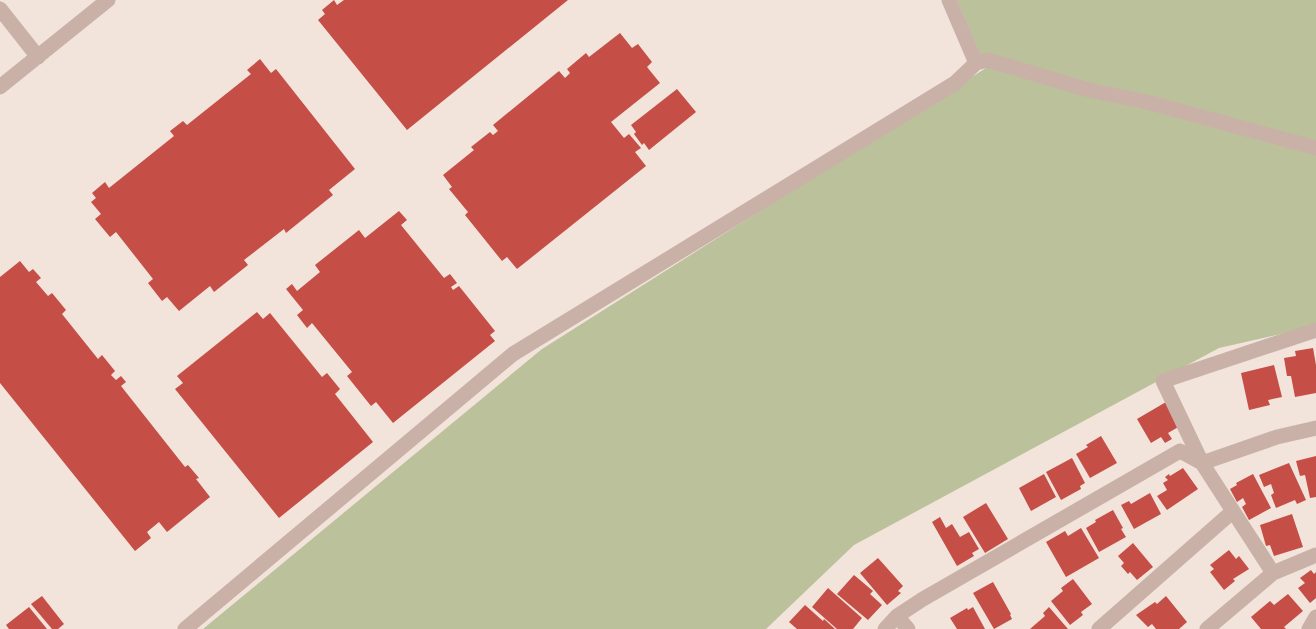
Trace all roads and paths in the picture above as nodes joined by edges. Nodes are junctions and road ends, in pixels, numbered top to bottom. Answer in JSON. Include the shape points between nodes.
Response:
{"nodes":[{"id":1,"x":108,"y":0,"type":"edge"},
{"id":2,"x":949,"y":0,"type":"edge"},
{"id":3,"x":0,"y":9,"type":"edge"},
{"id":4,"x":38,"y":57,"type":"junction"},
{"id":5,"x":976,"y":63,"type":"junction"},
{"id":6,"x":0,"y":87,"type":"edge"},
{"id":7,"x":1316,"y":148,"type":"edge"},
{"id":8,"x":1316,"y":330,"type":"edge"},
{"id":9,"x":1316,"y":428,"type":"edge"},
{"id":10,"x":1202,"y":463,"type":"junction"},
{"id":11,"x":1232,"y":512,"type":"junction"},
{"id":12,"x":1316,"y":555,"type":"edge"},
{"id":13,"x":1273,"y":573,"type":"junction"},
{"id":14,"x":897,"y":616,"type":"junction"},
{"id":15,"x":1316,"y":617,"type":"edge"},
{"id":16,"x":185,"y":629,"type":"edge"},
{"id":17,"x":885,"y":629,"type":"edge"},
{"id":18,"x":908,"y":629,"type":"edge"},
{"id":19,"x":1099,"y":629,"type":"edge"},
{"id":20,"x":1207,"y":629,"type":"edge"},
{"id":21,"x":1309,"y":629,"type":"edge"}],
"edges":[{"from":1,"to":4,"type":"street"},
{"from":2,"to":5,"type":"street"},
{"from":3,"to":4,"type":"street"},
{"from":4,"to":6,"type":"street"},
{"from":5,"to":7,"type":"street","via":[[988,60]]},
{"from":5,"to":16,"type":"street","via":[[955,83],[513,354]]},
{"from":8,"to":10,"type":"street","via":[[1163,381]]},
{"from":9,"to":10,"type":"street"},
{"from":10,"to":11,"type":"street"},
{"from":10,"to":14,"type":"street","via":[[1180,451]]},
{"from":11,"to":13,"type":"street"},
{"from":11,"to":19,"type":"street"},
{"from":12,"to":13,"type":"street"},
{"from":13,"to":20,"type":"street"},
{"from":14,"to":17,"type":"street"},
{"from":14,"to":18,"type":"street"},
{"from":15,"to":21,"type":"street"}]}
